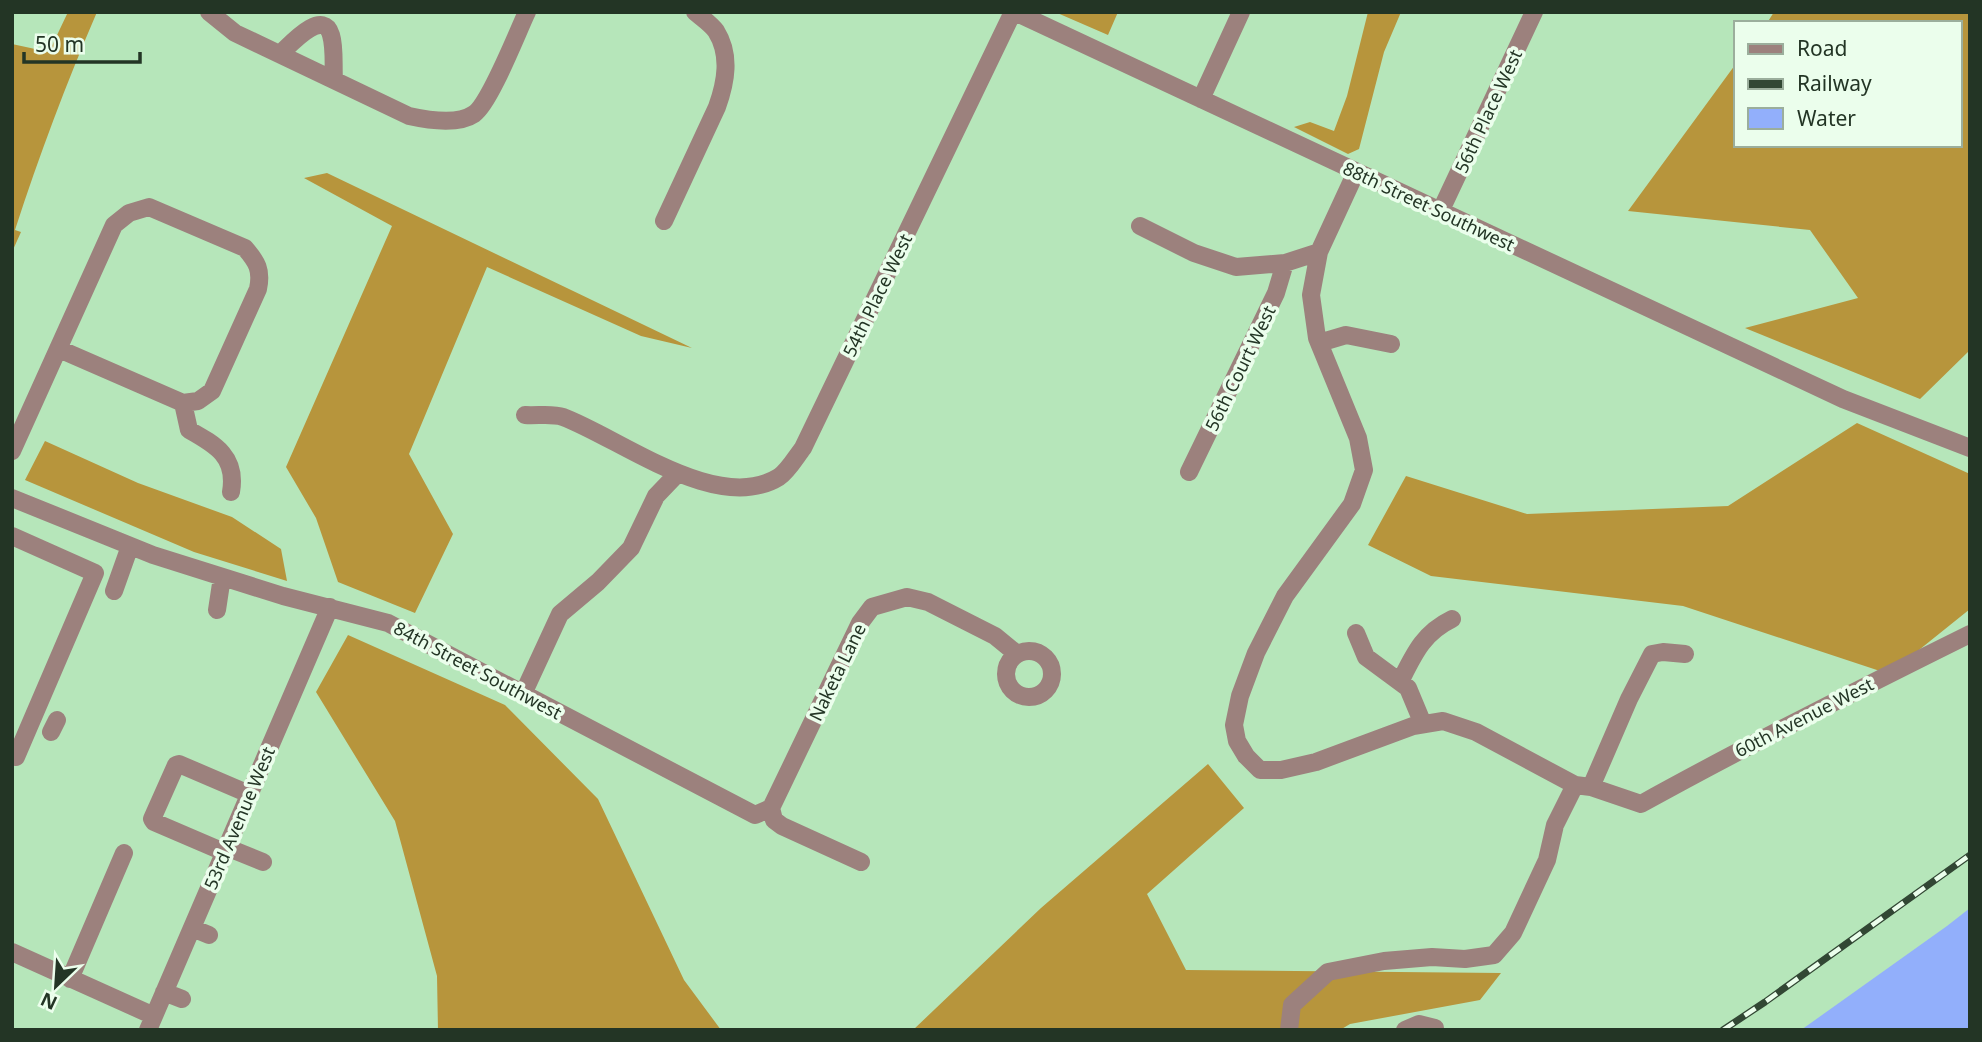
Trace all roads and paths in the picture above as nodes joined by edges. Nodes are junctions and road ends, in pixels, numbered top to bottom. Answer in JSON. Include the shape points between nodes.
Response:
{"nodes":[{"id":1,"x":209,"y":12,"type":"edge"},
{"id":2,"x":527,"y":12,"type":"edge"},
{"id":3,"x":695,"y":12,"type":"edge"},
{"id":4,"x":1014,"y":12,"type":"edge"},
{"id":5,"x":1241,"y":12,"type":"edge"},
{"id":6,"x":1534,"y":12,"type":"edge"},
{"id":7,"x":280,"y":54,"type":"junction"},
{"id":8,"x":334,"y":79,"type":"junction"},
{"id":9,"x":1201,"y":99,"type":"junction"},
{"id":10,"x":1356,"y":172,"type":"junction"},
{"id":11,"x":1441,"y":210,"type":"junction"},
{"id":12,"x":664,"y":221,"type":"dead end"},
{"id":13,"x":1140,"y":226,"type":"dead end"},
{"id":14,"x":1319,"y":252,"type":"junction"},
{"id":15,"x":1285,"y":263,"type":"junction"},
{"id":16,"x":1319,"y":343,"type":"junction"},
{"id":17,"x":1391,"y":344,"type":"dead end"},
{"id":18,"x":58,"y":349,"type":"junction"},
{"id":19,"x":183,"y":403,"type":"junction"},
{"id":20,"x":525,"y":415,"type":"dead end"},
{"id":21,"x":1970,"y":448,"type":"edge"},
{"id":22,"x":12,"y":452,"type":"edge"},
{"id":23,"x":1189,"y":472,"type":"dead end"},
{"id":24,"x":678,"y":473,"type":"junction"},
{"id":25,"x":232,"y":492,"type":"dead end"},
{"id":26,"x":12,"y":498,"type":"edge"},
{"id":27,"x":12,"y":536,"type":"edge"},
{"id":28,"x":130,"y":546,"type":"junction"},
{"id":29,"x":222,"y":577,"type":"junction"},
{"id":30,"x":114,"y":591,"type":"dead end"},
{"id":31,"x":330,"y":607,"type":"junction"},
{"id":32,"x":217,"y":610,"type":"dead end"},
{"id":33,"x":1452,"y":618,"type":"dead end"},
{"id":34,"x":1356,"y":632,"type":"dead end"},
{"id":35,"x":1970,"y":634,"type":"edge"},
{"id":36,"x":1685,"y":653,"type":"dead end"},
{"id":37,"x":1017,"y":654,"type":"dead end"},
{"id":38,"x":1400,"y":682,"type":"junction"},
{"id":39,"x":523,"y":694,"type":"junction"},
{"id":40,"x":1423,"y":724,"type":"junction"},
{"id":41,"x":12,"y":755,"type":"edge"},
{"id":42,"x":1583,"y":786,"type":"junction"},
{"id":43,"x":249,"y":794,"type":"junction"},
{"id":44,"x":771,"y":808,"type":"junction"},
{"id":45,"x":225,"y":850,"type":"junction"},
{"id":46,"x":124,"y":853,"type":"dead end"},
{"id":47,"x":262,"y":862,"type":"dead end"},
{"id":48,"x":861,"y":862,"type":"dead end"},
{"id":49,"x":191,"y":928,"type":"junction"},
{"id":50,"x":209,"y":935,"type":"dead end"},
{"id":51,"x":12,"y":952,"type":"edge"},
{"id":52,"x":70,"y":979,"type":"junction"},
{"id":53,"x":164,"y":992,"type":"junction"},
{"id":54,"x":182,"y":999,"type":"dead end"},
{"id":55,"x":151,"y":1023,"type":"edge"},
{"id":56,"x":1435,"y":1028,"type":"dead end"},
{"id":57,"x":1289,"y":1030,"type":"edge"},
{"id":58,"x":1405,"y":1030,"type":"edge"}],
"edges":[{"from":1,"to":7,"type":"street","via":[[235,33]]},
{"from":2,"to":8,"type":"street","via":[[486,100],[473,115],[454,120],[409,116]]},
{"from":3,"to":12,"type":"street","via":[[715,30],[727,71],[718,107]]},
{"from":4,"to":9,"type":"street","name":"88th Street Southwest"},
{"from":4,"to":24,"type":"street","name":"54th Place West","via":[[803,448],[781,475],[764,484],[716,486]]},
{"from":5,"to":9,"type":"street"},
{"from":6,"to":11,"type":"street","name":"56th Place West"},
{"from":7,"to":8,"type":"street"},
{"from":7,"to":8,"type":"street","via":[[311,27],[327,28]]},
{"from":9,"to":10,"type":"street","name":"88th Street Southwest"},
{"from":10,"to":11,"type":"street","name":"88th Street Southwest"},
{"from":10,"to":14,"type":"street"},
{"from":11,"to":21,"type":"street","name":"88th Street Southwest","via":[[1843,399]]},
{"from":13,"to":15,"type":"street","via":[[1194,253],[1236,267]]},
{"from":14,"to":15,"type":"street"},
{"from":14,"to":16,"type":"street","via":[[1311,295]]},
{"from":15,"to":23,"type":"street","name":"56th Court West","via":[[1276,293]]},
{"from":16,"to":17,"type":"street","via":[[1346,335]]},
{"from":16,"to":40,"type":"street","via":[[1358,438],[1364,470],[1352,504],[1285,596],[1256,653],[1240,696],[1234,726],[1237,741],[1260,770],[1281,770]]},
{"from":18,"to":19,"type":"street"},
{"from":18,"to":19,"type":"street","via":[[114,225],[129,213],[149,207],[245,248],[255,260],[258,289],[212,391],[198,401]]},
{"from":18,"to":22,"type":"street"},
{"from":19,"to":25,"type":"street","via":[[189,430],[221,450],[230,465]]},
{"from":20,"to":24,"type":"street","name":"54th Place West","via":[[560,416]]},
{"from":24,"to":39,"type":"street","via":[[656,496],[631,548],[561,614]]},
{"from":26,"to":28,"type":"street","name":"84th Street Southwest"},
{"from":27,"to":41,"type":"street","via":[[95,573],[16,757]]},
{"from":28,"to":29,"type":"street","name":"84th Street Southwest"},
{"from":28,"to":30,"type":"street"},
{"from":29,"to":31,"type":"street","name":"84th Street Southwest"},
{"from":29,"to":32,"type":"street"},
{"from":31,"to":39,"type":"street","name":"84th Street Southwest","via":[[388,623]]},
{"from":31,"to":43,"type":"street","name":"53rd Avenue West"},
{"from":33,"to":38,"type":"street","via":[[1426,636]]},
{"from":34,"to":38,"type":"street","via":[[1366,657]]},
{"from":35,"to":42,"type":"street","name":"60th Avenue West","via":[[1641,804]]},
{"from":36,"to":42,"type":"street","via":[[1653,654]]},
{"from":37,"to":44,"type":"street","name":"Naketa Lane","via":[[995,636],[928,602],[907,597],[872,607],[860,623]]},
{"from":38,"to":40,"type":"street","via":[[1408,688]]},
{"from":39,"to":44,"type":"street","name":"84th Street Southwest","via":[[755,815]]},
{"from":40,"to":42,"type":"street","via":[[1443,721],[1476,732]]},
{"from":42,"to":57,"type":"street","via":[[1555,825],[1547,860],[1530,897],[1513,933],[1494,955],[1384,961],[1328,972],[1292,1004]]},
{"from":43,"to":45,"type":"street","name":"53rd Avenue West"},
{"from":43,"to":45,"type":"street","via":[[179,764],[152,819]]},
{"from":44,"to":48,"type":"street","via":[[774,820],[782,826]]},
{"from":45,"to":47,"type":"street"},
{"from":45,"to":49,"type":"street","name":"53rd Avenue West"},
{"from":46,"to":52,"type":"street"},
{"from":49,"to":50,"type":"street"},
{"from":49,"to":53,"type":"street","name":"53rd Avenue West"},
{"from":51,"to":52,"type":"street"},
{"from":52,"to":55,"type":"street"},
{"from":53,"to":54,"type":"street"},
{"from":53,"to":55,"type":"street","name":"53rd Avenue West"},
{"from":56,"to":58,"type":"street","via":[[1419,1024]]}]}
